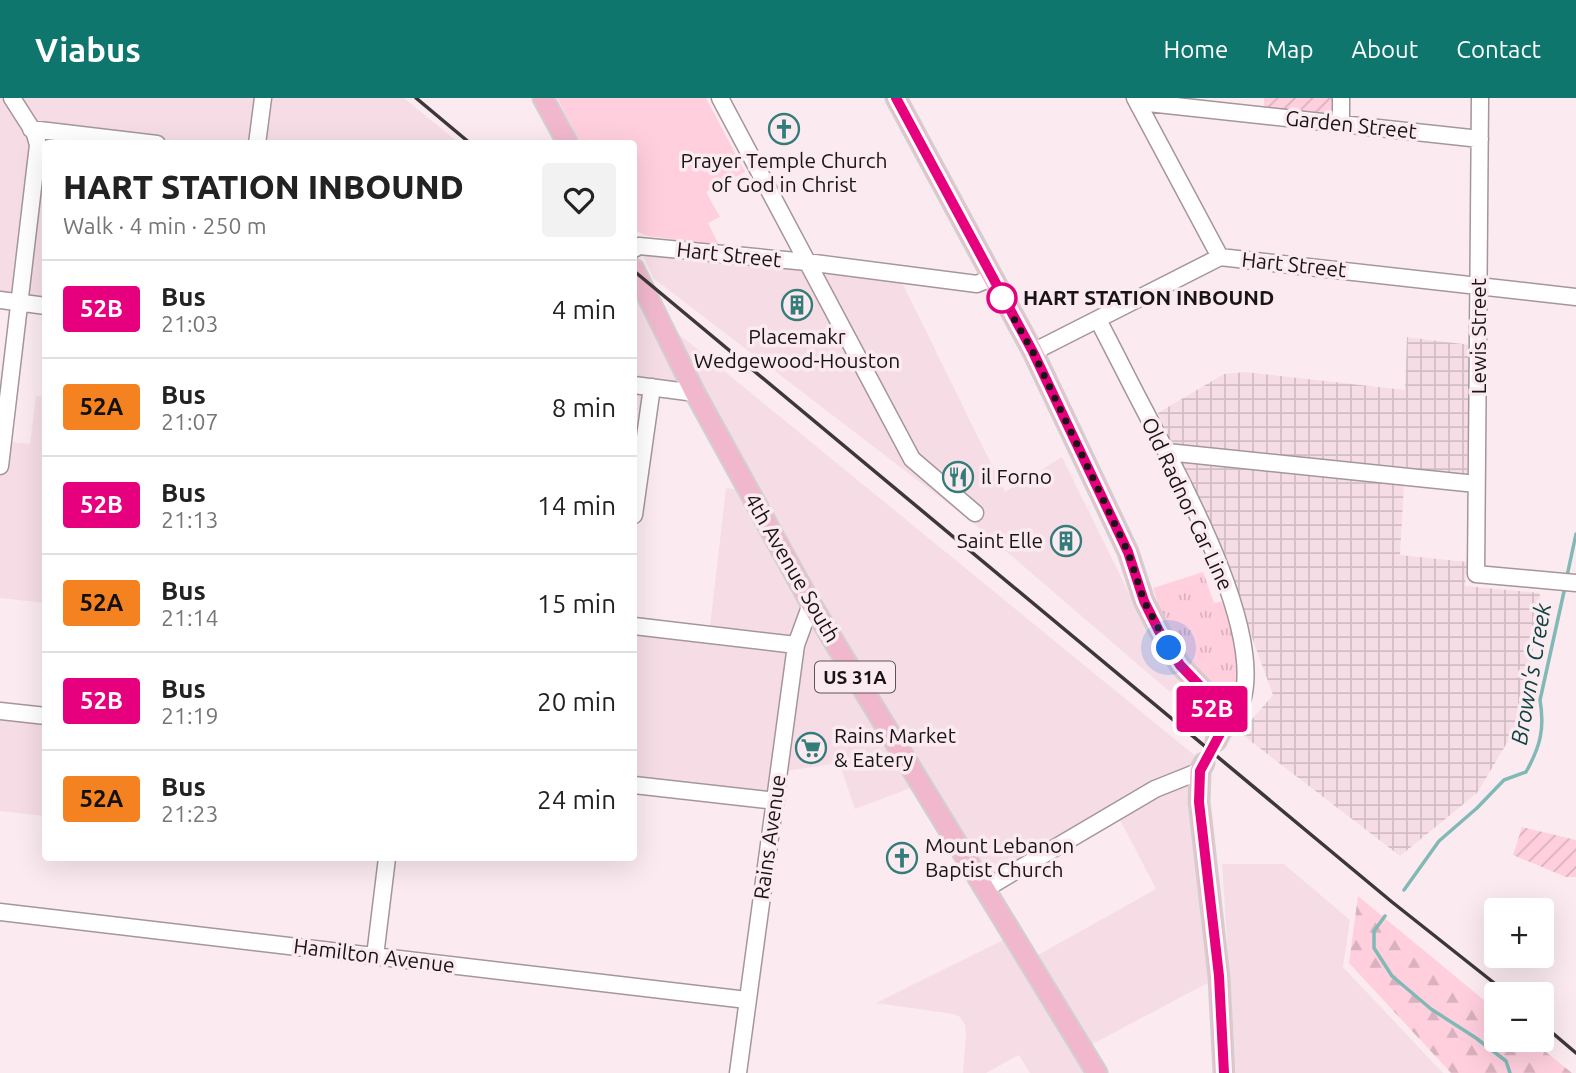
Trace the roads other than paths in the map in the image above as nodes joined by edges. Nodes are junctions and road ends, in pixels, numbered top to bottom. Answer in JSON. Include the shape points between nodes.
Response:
{"nodes":[{"id":1,"x":12,"y":98,"type":"edge"},
{"id":2,"x":262,"y":98,"type":"edge"},
{"id":3,"x":543,"y":98,"type":"edge"},
{"id":4,"x":720,"y":98,"type":"edge"},
{"id":5,"x":896,"y":98,"type":"edge"},
{"id":6,"x":1341,"y":98,"type":"edge"},
{"id":7,"x":1480,"y":98,"type":"edge"},
{"id":8,"x":1137,"y":102,"type":"edge"},
{"id":9,"x":1212,"y":104,"type":"edge"},
{"id":10,"x":1341,"y":123,"type":"junction"},
{"id":11,"x":31,"y":129,"type":"junction"},
{"id":12,"x":1480,"y":139,"type":"junction"},
{"id":13,"x":124,"y":140,"type":"edge"},
{"id":14,"x":257,"y":140,"type":"edge"},
{"id":15,"x":566,"y":140,"type":"edge"},
{"id":16,"x":637,"y":247,"type":"edge"},
{"id":17,"x":1220,"y":257,"type":"junction"},
{"id":18,"x":807,"y":262,"type":"junction"},
{"id":19,"x":991,"y":278,"type":"junction"},
{"id":20,"x":1479,"y":286,"type":"junction"},
{"id":21,"x":640,"y":292,"type":"edge"},
{"id":22,"x":1576,"y":297,"type":"edge"},
{"id":23,"x":0,"y":300,"type":"edge"},
{"id":24,"x":19,"y":302,"type":"junction"},
{"id":25,"x":42,"y":305,"type":"edge"},
{"id":26,"x":1098,"y":320,"type":"junction"},
{"id":27,"x":1033,"y":352,"type":"junction"},
{"id":28,"x":637,"y":384,"type":"edge"},
{"id":29,"x":652,"y":387,"type":"junction"},
{"id":30,"x":695,"y":393,"type":"junction"},
{"id":31,"x":1167,"y":453,"type":"junction"},
{"id":32,"x":0,"y":466,"type":"edge"},
{"id":33,"x":1476,"y":484,"type":"junction"},
{"id":34,"x":637,"y":494,"type":"edge"},
{"id":35,"x":975,"y":513,"type":"dead end"},
{"id":36,"x":1576,"y":583,"type":"edge"},
{"id":37,"x":811,"y":604,"type":"junction"},
{"id":38,"x":637,"y":626,"type":"edge"},
{"id":39,"x":796,"y":645,"type":"junction"},
{"id":40,"x":0,"y":711,"type":"edge"},
{"id":41,"x":42,"y":716,"type":"edge"},
{"id":42,"x":1218,"y":736,"type":"joint"},
{"id":43,"x":1202,"y":767,"type":"joint"},
{"id":44,"x":637,"y":785,"type":"edge"},
{"id":45,"x":776,"y":801,"type":"junction"},
{"id":46,"x":387,"y":861,"type":"edge"},
{"id":47,"x":985,"y":889,"type":"junction"},
{"id":48,"x":0,"y":912,"type":"edge"},
{"id":49,"x":375,"y":956,"type":"junction"},
{"id":50,"x":747,"y":1000,"type":"junction"},
{"id":51,"x":738,"y":1073,"type":"edge"},
{"id":52,"x":1097,"y":1073,"type":"edge"},
{"id":53,"x":1224,"y":1073,"type":"edge"}],
"edges":[{"from":1,"to":11,"type":"street"},
{"from":2,"to":14,"type":"street"},
{"from":3,"to":15,"type":"main road"},
{"from":4,"to":18,"type":"street"},
{"from":5,"to":19,"type":"main road"},
{"from":6,"to":10,"type":"street"},
{"from":7,"to":12,"type":"street","name":"Lewis Street"},
{"from":8,"to":9,"type":"street","name":"Garden Street"},
{"from":8,"to":17,"type":"street"},
{"from":9,"to":10,"type":"street","name":"Garden Street"},
{"from":10,"to":12,"type":"street","name":"Garden Street"},
{"from":11,"to":13,"type":"street"},
{"from":11,"to":24,"type":"street","via":[[38,145]]},
{"from":12,"to":20,"type":"street","name":"Lewis Street"},
{"from":16,"to":18,"type":"street","name":"Hart Street"},
{"from":17,"to":20,"type":"street","name":"Hart Street"},
{"from":17,"to":26,"type":"street","name":"Hart Street"},
{"from":18,"to":19,"type":"street","name":"Hart Street","via":[[977,284]]},
{"from":18,"to":35,"type":"street","via":[[912,459]]},
{"from":19,"to":27,"type":"main road"},
{"from":20,"to":22,"type":"street","name":"Hart Street"},
{"from":20,"to":33,"type":"street","name":"Lewis Street"},
{"from":21,"to":30,"type":"main road","name":"4th Avenue South","number":"US 31A"},
{"from":23,"to":24,"type":"street"},
{"from":24,"to":25,"type":"street"},
{"from":24,"to":32,"type":"street"},
{"from":26,"to":27,"type":"street","name":"Hart Street"},
{"from":26,"to":31,"type":"street","name":"Old Radnor Car Line"},
{"from":27,"to":42,"type":"main road","via":[[1128,552],[1144,601],[1180,665],[1202,688]]},
{"from":28,"to":29,"type":"street"},
{"from":29,"to":30,"type":"street"},
{"from":29,"to":34,"type":"street"},
{"from":30,"to":37,"type":"main road","name":"4th Avenue South","number":"US 31A"},
{"from":31,"to":33,"type":"street"},
{"from":31,"to":42,"type":"street","name":"Old Radnor Car Line","via":[[1222,572],[1243,646],[1241,704]]},
{"from":33,"to":36,"type":"street","name":"Lewis Street","via":[[1476,574]]},
{"from":37,"to":39,"type":"street","name":"Rains Avenue"},
{"from":37,"to":47,"type":"main road","name":"4th Avenue South","number":"US 31A"},
{"from":38,"to":39,"type":"street"},
{"from":39,"to":45,"type":"street","name":"Rains Avenue"},
{"from":40,"to":41,"type":"street"},
{"from":43,"to":47,"type":"street","via":[[1155,789]]},
{"from":43,"to":53,"type":"main road","via":[[1199,802],[1219,976]]},
{"from":44,"to":45,"type":"street"},
{"from":45,"to":50,"type":"street","name":"Rains Avenue"},
{"from":46,"to":49,"type":"street"},
{"from":47,"to":52,"type":"main road","name":"4th Avenue South","number":"US 31A"},
{"from":48,"to":49,"type":"street","name":"Hamilton Avenue"},
{"from":49,"to":50,"type":"street","name":"Hamilton Avenue"},
{"from":50,"to":51,"type":"street","name":"Rains Avenue"}]}
